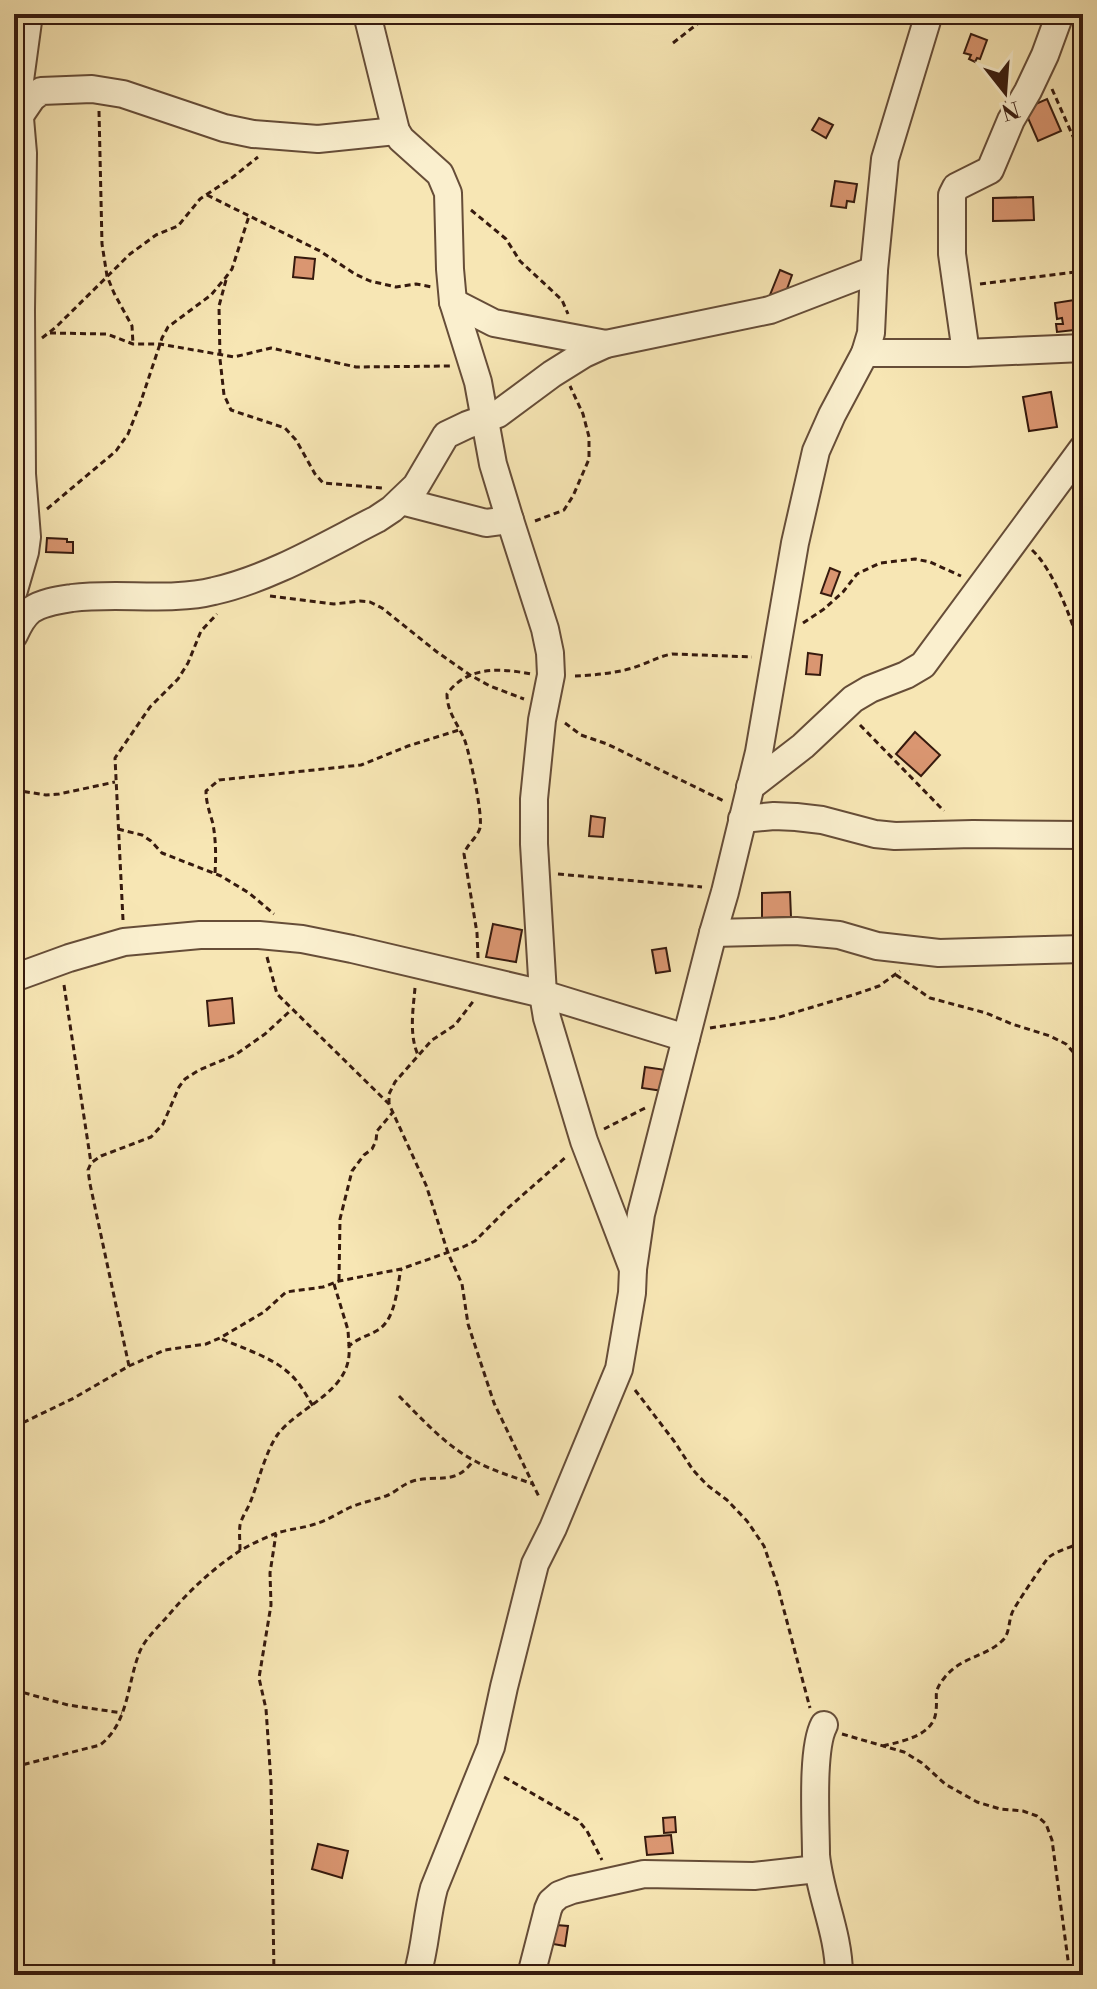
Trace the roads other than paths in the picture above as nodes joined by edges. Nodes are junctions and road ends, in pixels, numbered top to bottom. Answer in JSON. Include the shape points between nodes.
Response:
{"nodes":[{"id":1,"x":29,"y":14,"type":"edge"},
{"id":2,"x":367,"y":14,"type":"edge"},
{"id":3,"x":929,"y":14,"type":"edge"},
{"id":4,"x":1060,"y":14,"type":"edge"},
{"id":5,"x":19,"y":117,"type":"junction"},
{"id":6,"x":396,"y":131,"type":"junction"},
{"id":7,"x":874,"y":270,"type":"junction"},
{"id":8,"x":452,"y":296,"type":"junction"},
{"id":9,"x":606,"y":344,"type":"junction"},
{"id":10,"x":1083,"y":348,"type":"edge"},
{"id":11,"x":865,"y":353,"type":"junction"},
{"id":12,"x":966,"y":353,"type":"junction"},
{"id":13,"x":485,"y":419,"type":"junction"},
{"id":14,"x":1083,"y":448,"type":"edge"},
{"id":15,"x":396,"y":494,"type":"junction"},
{"id":16,"x":511,"y":524,"type":"junction"},
{"id":17,"x":14,"y":590,"type":"edge"},
{"id":18,"x":14,"y":635,"type":"edge"},
{"id":19,"x":745,"y":806,"type":"junction"},
{"id":20,"x":1083,"y":835,"type":"edge"},
{"id":21,"x":713,"y":933,"type":"junction"},
{"id":22,"x":1083,"y":949,"type":"edge"},
{"id":23,"x":14,"y":978,"type":"edge"},
{"id":24,"x":543,"y":994,"type":"junction"},
{"id":25,"x":686,"y":1035,"type":"junction"},
{"id":26,"x":633,"y":1269,"type":"junction"},
{"id":27,"x":824,"y":1725,"type":"road end"},
{"id":28,"x":817,"y":1869,"type":"junction"},
{"id":29,"x":417,"y":1975,"type":"edge"},
{"id":30,"x":531,"y":1975,"type":"edge"},
{"id":31,"x":839,"y":1975,"type":"edge"}],
"edges":[{"from":1,"to":5,"type":"street"},
{"from":2,"to":6,"type":"street"},
{"from":3,"to":7,"type":"street","via":[[885,159]]},
{"from":4,"to":12,"type":"street","via":[[990,170],[956,187],[952,195],[952,254]]},
{"from":5,"to":6,"type":"street","via":[[41,91],[99,90],[253,134],[318,139]]},
{"from":5,"to":17,"type":"street","via":[[26,524],[25,552]]},
{"from":6,"to":8,"type":"street","via":[[440,174],[448,193]]},
{"from":7,"to":9,"type":"street","via":[[770,310]]},
{"from":7,"to":11,"type":"street"},
{"from":8,"to":9,"type":"street","via":[[494,323]]},
{"from":8,"to":13,"type":"street"},
{"from":9,"to":13,"type":"street"},
{"from":10,"to":12,"type":"street"},
{"from":11,"to":12,"type":"street"},
{"from":11,"to":19,"type":"street","via":[[816,451]]},
{"from":13,"to":15,"type":"street","via":[[446,435],[416,486]]},
{"from":13,"to":16,"type":"street"},
{"from":14,"to":19,"type":"street","via":[[923,665],[853,699]]},
{"from":15,"to":16,"type":"street","via":[[486,523]]},
{"from":15,"to":18,"type":"street","via":[[377,519],[242,583],[188,595],[59,600],[29,611]]},
{"from":16,"to":24,"type":"street","via":[[550,653],[534,799]]},
{"from":19,"to":20,"type":"street","via":[[774,816],[895,836]]},
{"from":19,"to":21,"type":"street"},
{"from":21,"to":22,"type":"street","via":[[796,931],[939,953]]},
{"from":21,"to":25,"type":"street"},
{"from":23,"to":24,"type":"street","via":[[124,942],[259,935],[352,949]]},
{"from":24,"to":25,"type":"street"},
{"from":24,"to":26,"type":"street","via":[[584,1141]]},
{"from":25,"to":26,"type":"street","via":[[641,1214]]},
{"from":26,"to":29,"type":"street","via":[[617,1374],[535,1564],[491,1747],[434,1888]]},
{"from":27,"to":28,"type":"street","via":[[817,1762]]},
{"from":28,"to":30,"type":"street","via":[[754,1876],[644,1874],[572,1890],[551,1902]]},
{"from":28,"to":31,"type":"street","via":[[837,1944]]}]}
